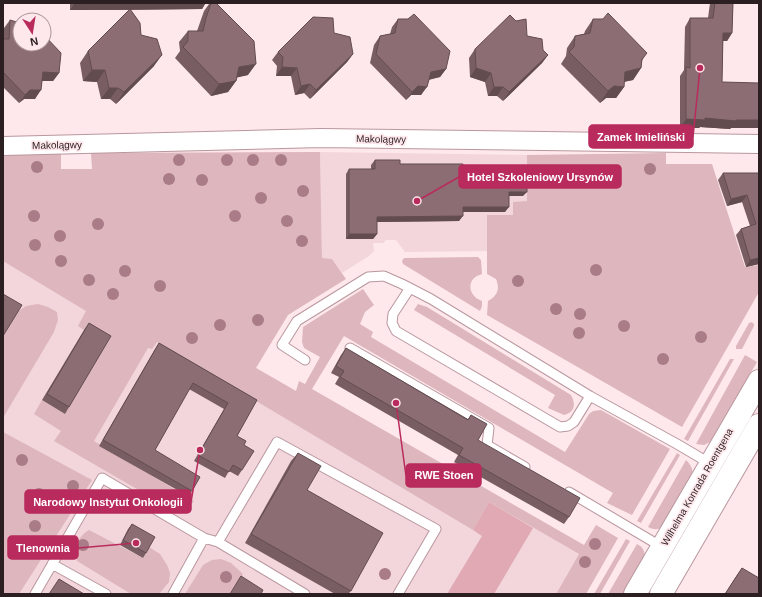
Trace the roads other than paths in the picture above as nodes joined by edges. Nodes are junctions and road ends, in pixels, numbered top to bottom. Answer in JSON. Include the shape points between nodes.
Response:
{"nodes":[{"id":1,"x":759,"y":144,"type":"edge"},
{"id":2,"x":3,"y":146,"type":"edge"},
{"id":3,"x":410,"y":288,"type":"junction"},
{"id":4,"x":350,"y":348,"type":"dead end"},
{"id":5,"x":306,"y":360,"type":"dead end"},
{"id":6,"x":759,"y":381,"type":"edge"},
{"id":7,"x":590,"y":396,"type":"junction"},
{"id":8,"x":759,"y":425,"type":"edge"},
{"id":9,"x":711,"y":464,"type":"junction"},
{"id":10,"x":535,"y":473,"type":"edge"},
{"id":11,"x":562,"y":488,"type":"edge"},
{"id":12,"x":204,"y":538,"type":"junction"},
{"id":13,"x":218,"y":542,"type":"junction"},
{"id":14,"x":662,"y":547,"type":"junction"},
{"id":15,"x":52,"y":564,"type":"junction"},
{"id":16,"x":35,"y":594,"type":"edge"},
{"id":17,"x":106,"y":594,"type":"edge"},
{"id":18,"x":173,"y":594,"type":"edge"},
{"id":19,"x":305,"y":594,"type":"edge"},
{"id":20,"x":398,"y":594,"type":"edge"},
{"id":21,"x":635,"y":594,"type":"edge"},
{"id":22,"x":661,"y":594,"type":"edge"}],
"edges":[{"from":1,"to":2,"type":"street","name":"Makolągwy","via":[[321,138]]},
{"from":3,"to":5,"type":"lane","via":[[384,276],[368,277],[297,321],[282,345]]},
{"from":3,"to":7,"type":"lane"},
{"from":3,"to":7,"type":"lane","via":[[394,314],[392,323],[396,331],[560,427],[574,422]]},
{"from":4,"to":10,"type":"lane","via":[[489,428],[487,445]]},
{"from":6,"to":9,"type":"street","name":"Wilhelma Konrada Roentgena"},
{"from":7,"to":9,"type":"lane"},
{"from":8,"to":22,"type":"street"},
{"from":9,"to":14,"type":"street","name":"Wilhelma Konrada Roentgena"},
{"from":11,"to":14,"type":"lane"},
{"from":12,"to":13,"type":"lane"},
{"from":12,"to":15,"type":"lane","via":[[102,478]]},
{"from":12,"to":18,"type":"lane"},
{"from":13,"to":19,"type":"lane"},
{"from":13,"to":20,"type":"lane","via":[[277,442],[436,529]]},
{"from":14,"to":21,"type":"street","name":"Wilhelma Konrada Roentgena"},
{"from":15,"to":16,"type":"lane"},
{"from":15,"to":17,"type":"lane"}]}
